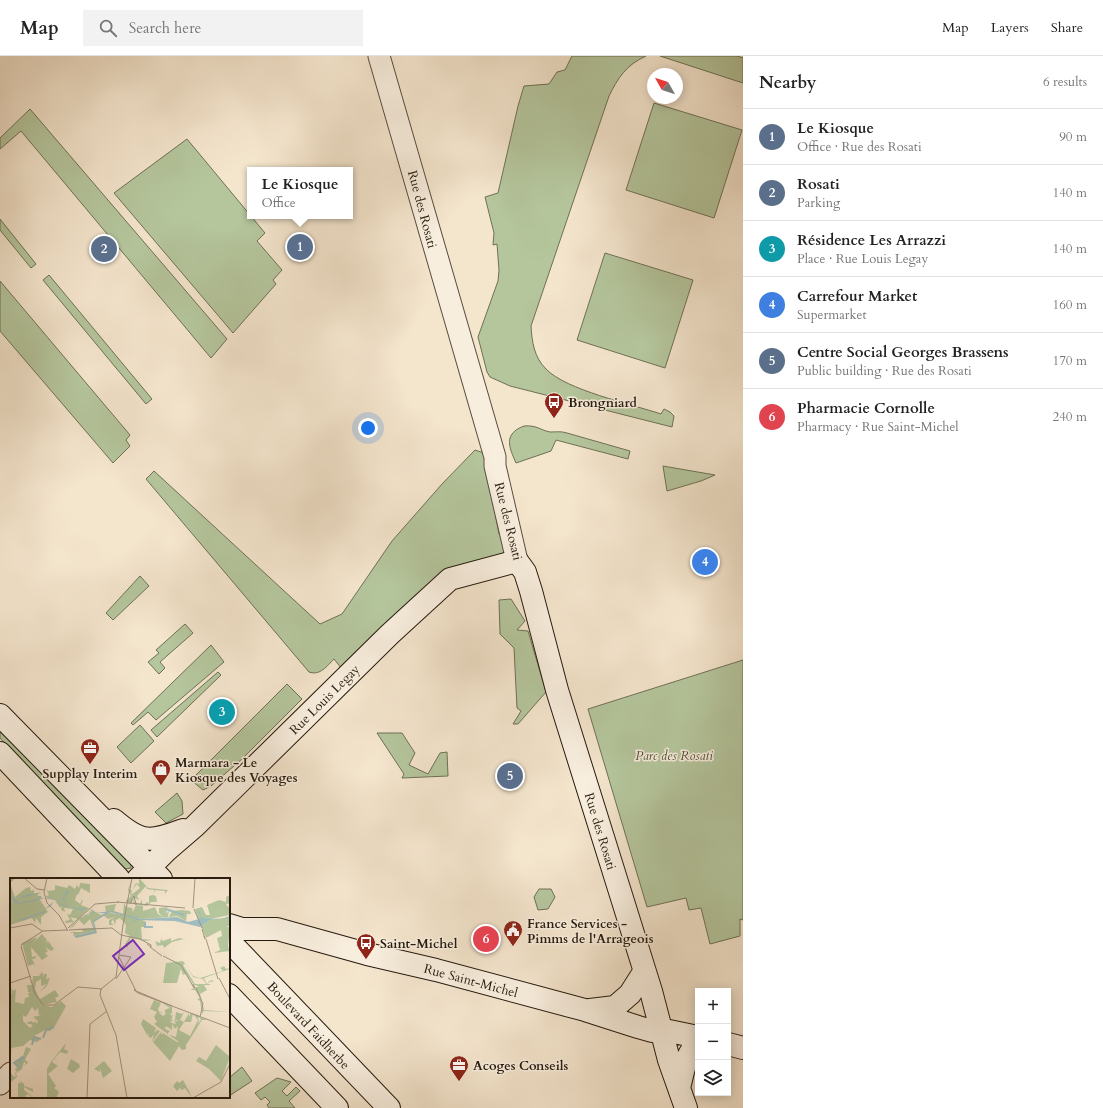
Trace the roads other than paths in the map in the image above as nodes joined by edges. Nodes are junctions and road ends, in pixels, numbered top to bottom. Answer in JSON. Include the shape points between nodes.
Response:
{"nodes":[{"id":1,"x":379,"y":56,"type":"edge"},
{"id":2,"x":517,"y":561,"type":"junction"},
{"id":3,"x":0,"y":715,"type":"edge"},
{"id":4,"x":0,"y":753,"type":"edge"},
{"id":5,"x":88,"y":805,"type":"junction"},
{"id":6,"x":195,"y":826,"type":"junction"},
{"id":7,"x":149,"y":875,"type":"edge"},
{"id":8,"x":118,"y":878,"type":"edge"},
{"id":9,"x":232,"y":933,"type":"edge"},
{"id":10,"x":648,"y":982,"type":"junction"},
{"id":11,"x":230,"y":996,"type":"edge"},
{"id":12,"x":585,"y":1010,"type":"junction"},
{"id":13,"x":662,"y":1030,"type":"junction"},
{"id":14,"x":695,"y":1036,"type":"edge"},
{"id":15,"x":731,"y":1045,"type":"edge"},
{"id":16,"x":695,"y":1047,"type":"edge"},
{"id":17,"x":743,"y":1048,"type":"edge"},
{"id":18,"x":10,"y":1074,"type":"edge"},
{"id":19,"x":0,"y":1084,"type":"edge"},
{"id":20,"x":683,"y":1098,"type":"edge"},
{"id":21,"x":337,"y":1108,"type":"edge"},
{"id":22,"x":389,"y":1108,"type":"edge"}],
"edges":[{"from":1,"to":2,"type":"street","name":"Rue des Rosati","via":[[495,457]]},
{"from":2,"to":6,"type":"main road","name":"Rue Louis Legay","via":[[450,579],[390,634]]},
{"from":2,"to":10,"type":"main road","name":"Rue des Rosati","via":[[525,572],[531,591],[560,698]]},
{"from":3,"to":5,"type":"main road"},
{"from":4,"to":8,"type":"main road"},
{"from":5,"to":6,"type":"main road","via":[[100,808],[121,826],[146,839],[157,840]]},
{"from":5,"to":7,"type":"main road"},
{"from":6,"to":7,"type":"main road","name":"Rue Louis Legay"},
{"from":9,"to":12,"type":"main road","name":"Rue Saint-Michel","via":[[277,930]]},
{"from":9,"to":22,"type":"main road","name":"Boulevard Faidherbe"},
{"from":10,"to":12,"type":"main road","via":[[615,1007]]},
{"from":10,"to":13,"type":"main road","name":"Rue des Rosati"},
{"from":11,"to":21,"type":"main road"},
{"from":12,"to":13,"type":"main road","name":"Rue Saint-Michel","via":[[638,1028]]},
{"from":13,"to":14,"type":"main road","name":"Rue Saint-Michel"},
{"from":13,"to":20,"type":"main road","name":"Rue des Rosati","via":[[669,1060]]},
{"from":15,"to":17,"type":"main road"},
{"from":16,"to":20,"type":"main road","via":[[687,1061]]},
{"from":18,"to":19,"type":"street"}]}
